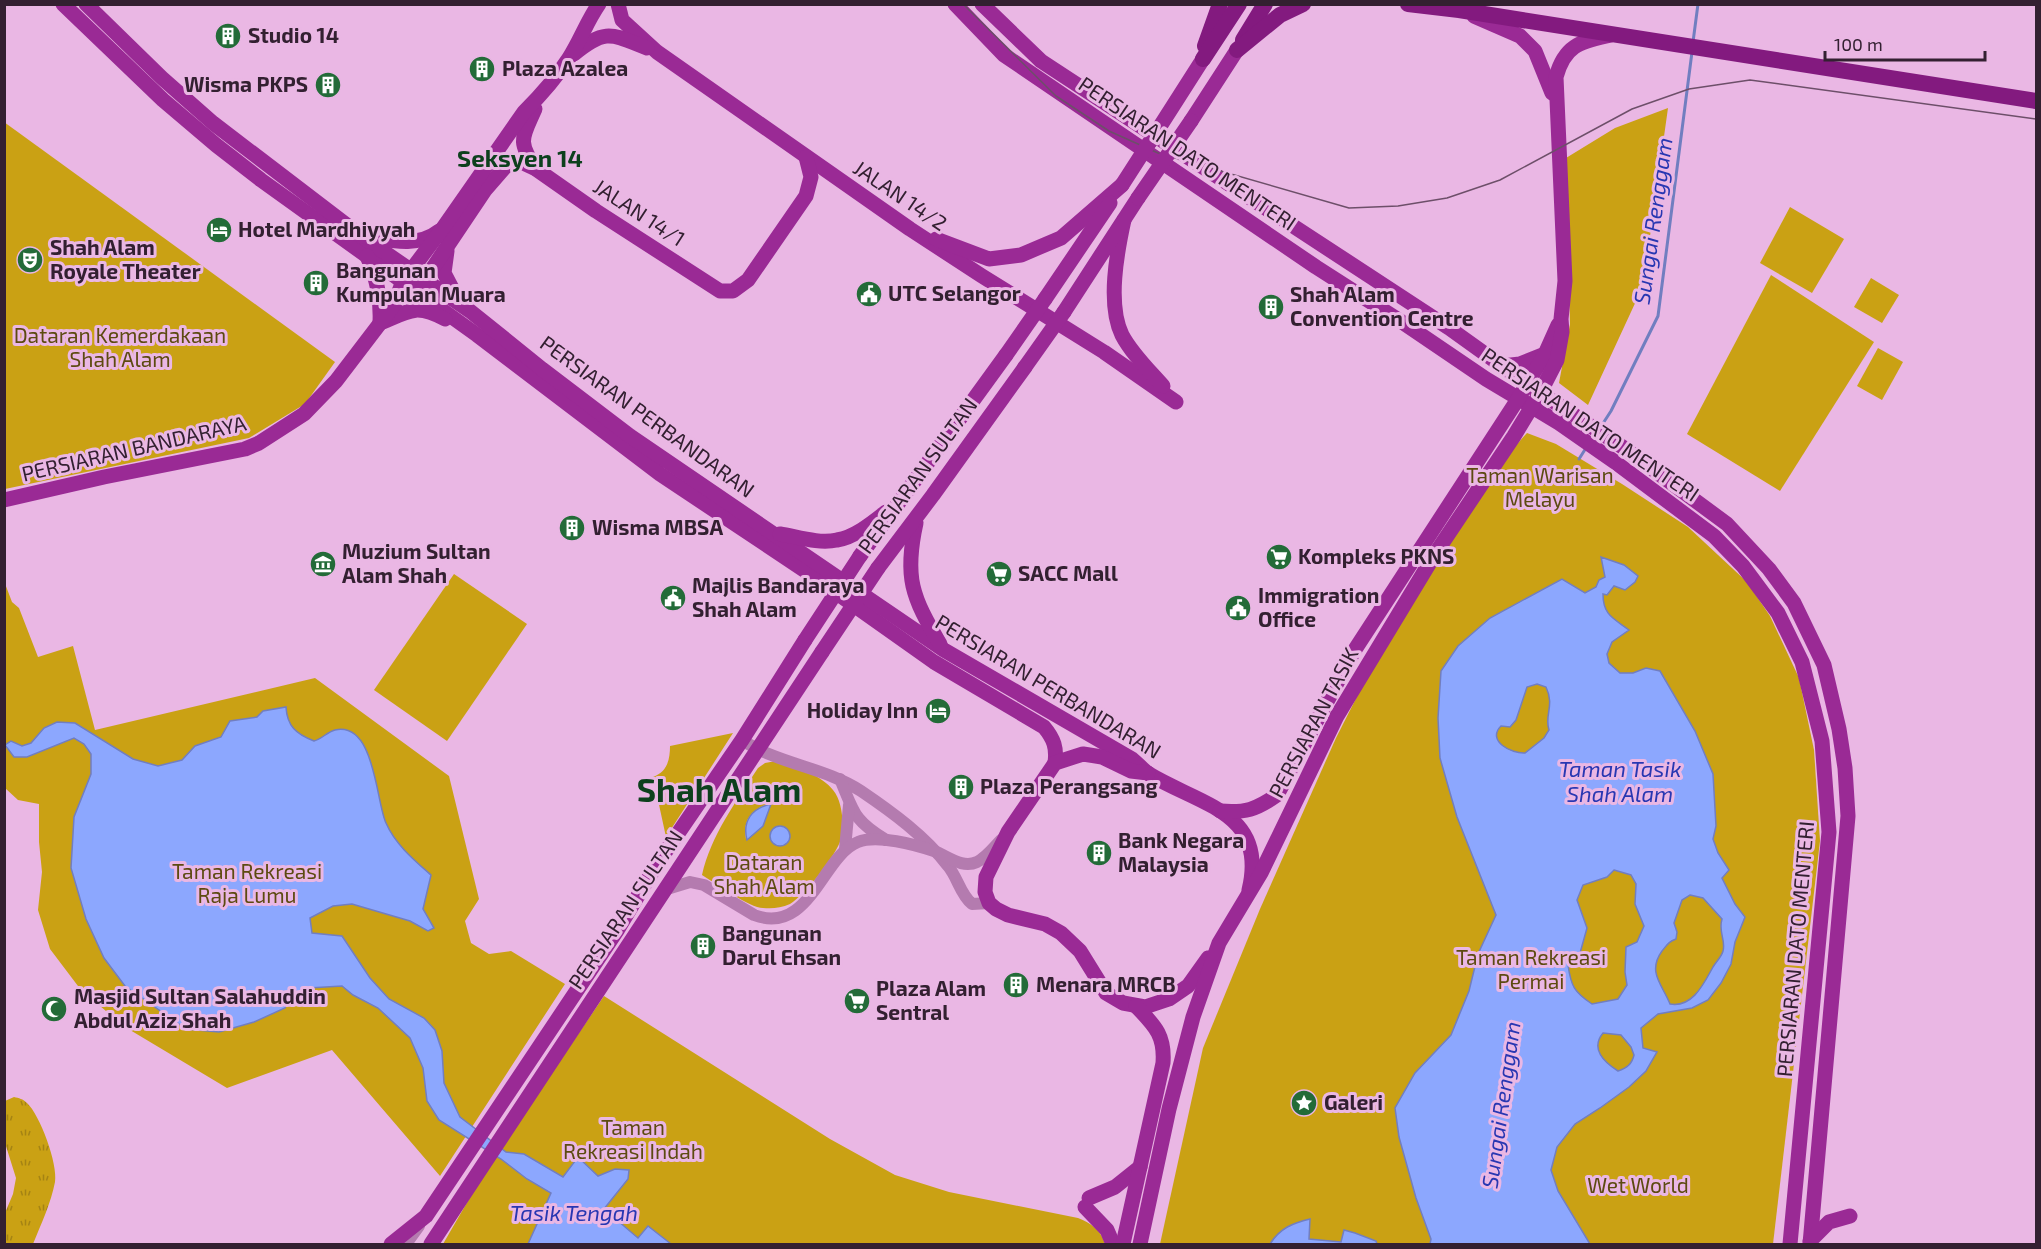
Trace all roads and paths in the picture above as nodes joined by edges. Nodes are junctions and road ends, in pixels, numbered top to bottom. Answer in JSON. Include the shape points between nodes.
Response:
{"nodes":[{"id":1,"x":63,"y":4,"type":"edge"},
{"id":2,"x":86,"y":4,"type":"edge"},
{"id":3,"x":599,"y":4,"type":"edge"},
{"id":4,"x":618,"y":4,"type":"edge"},
{"id":5,"x":955,"y":4,"type":"edge"},
{"id":6,"x":982,"y":4,"type":"edge"},
{"id":7,"x":1220,"y":4,"type":"edge"},
{"id":8,"x":1239,"y":4,"type":"edge"},
{"id":9,"x":1264,"y":4,"type":"edge"},
{"id":10,"x":1303,"y":4,"type":"edge"},
{"id":11,"x":1408,"y":4,"type":"edge"},
{"id":12,"x":1459,"y":10,"type":"junction"},
{"id":13,"x":1611,"y":35,"type":"junction"},
{"id":14,"x":1237,"y":50,"type":"junction"},
{"id":15,"x":657,"y":52,"type":"junction"},
{"id":16,"x":569,"y":58,"type":"junction"},
{"id":17,"x":1203,"y":59,"type":"junction"},
{"id":18,"x":540,"y":96,"type":"junction"},
{"id":19,"x":2037,"y":100,"type":"edge"},
{"id":20,"x":1557,"y":107,"type":"junction"},
{"id":21,"x":1156,"y":137,"type":"junction"},
{"id":22,"x":806,"y":157,"type":"junction"},
{"id":23,"x":536,"y":169,"type":"junction"},
{"id":24,"x":1122,"y":185,"type":"junction"},
{"id":25,"x":1124,"y":220,"type":"junction"},
{"id":26,"x":443,"y":228,"type":"junction"},
{"id":27,"x":910,"y":229,"type":"junction"},
{"id":28,"x":361,"y":236,"type":"junction"},
{"id":29,"x":448,"y":245,"type":"junction"},
{"id":30,"x":367,"y":256,"type":"junction"},
{"id":31,"x":407,"y":276,"type":"junction"},
{"id":32,"x":421,"y":286,"type":"junction"},
{"id":33,"x":394,"y":305,"type":"junction"},
{"id":34,"x":470,"y":311,"type":"junction"},
{"id":35,"x":1561,"y":320,"type":"junction"},
{"id":36,"x":380,"y":323,"type":"junction"},
{"id":37,"x":477,"y":335,"type":"junction"},
{"id":38,"x":1545,"y":354,"type":"junction"},
{"id":39,"x":1502,"y":366,"type":"junction"},
{"id":40,"x":1486,"y":379,"type":"junction"},
{"id":41,"x":1534,"y":388,"type":"junction"},
{"id":42,"x":1525,"y":403,"type":"junction"},
{"id":43,"x":1500,"y":427,"type":"junction"},
{"id":44,"x":1564,"y":427,"type":"junction"},
{"id":45,"x":1514,"y":436,"type":"junction"},
{"id":46,"x":4,"y":500,"type":"edge"},
{"id":47,"x":898,"y":503,"type":"junction"},
{"id":48,"x":917,"y":517,"type":"junction"},
{"id":49,"x":774,"y":533,"type":"junction"},
{"id":50,"x":1422,"y":544,"type":"junction"},
{"id":51,"x":1435,"y":554,"type":"junction"},
{"id":52,"x":944,"y":650,"type":"junction"},
{"id":53,"x":742,"y":740,"type":"junction"},
{"id":54,"x":758,"y":750,"type":"junction"},
{"id":55,"x":1054,"y":763,"type":"junction"},
{"id":56,"x":1148,"y":773,"type":"junction"},
{"id":57,"x":840,"y":779,"type":"junction"},
{"id":58,"x":849,"y":805,"type":"junction"},
{"id":59,"x":1220,"y":811,"type":"junction"},
{"id":60,"x":1008,"y":832,"type":"junction"},
{"id":61,"x":888,"y":841,"type":"junction"},
{"id":62,"x":845,"y":849,"type":"junction"},
{"id":63,"x":936,"y":852,"type":"junction"},
{"id":64,"x":667,"y":889,"type":"junction"},
{"id":65,"x":1249,"y":890,"type":"junction"},
{"id":66,"x":989,"y":903,"type":"junction"},
{"id":67,"x":1219,"y":943,"type":"junction"},
{"id":68,"x":1136,"y":1006,"type":"junction"},
{"id":69,"x":1140,"y":1167,"type":"junction"},
{"id":70,"x":1814,"y":1190,"type":"junction"},
{"id":71,"x":1833,"y":1215,"type":"dead end"},
{"id":72,"x":426,"y":1216,"type":"junction"},
{"id":73,"x":1850,"y":1216,"type":"dead end"},
{"id":74,"x":431,"y":1243,"type":"edge"},
{"id":75,"x":1810,"y":1243,"type":"edge"},
{"id":76,"x":391,"y":1245,"type":"edge"},
{"id":77,"x":406,"y":1245,"type":"edge"},
{"id":78,"x":1113,"y":1245,"type":"edge"},
{"id":79,"x":1123,"y":1245,"type":"edge"},
{"id":80,"x":1140,"y":1245,"type":"edge"},
{"id":81,"x":1790,"y":1245,"type":"edge"}],
"edges":[{"from":1,"to":30,"type":"main road","name":"PERSIARAN PERBANDARAN","via":[[216,145]]},
{"from":2,"to":28,"type":"main road","name":"PERSIARAN PERBANDARAN","via":[[213,123]]},
{"from":3,"to":16,"type":"main road","name":"PERSIARAN BANDARAYA"},
{"from":4,"to":15,"type":"main road","name":"JALAN 14/2","via":[[622,20]]},
{"from":5,"to":40,"type":"main road","name":"PERSIARAN DATO MENTERI","via":[[1004,55]]},
{"from":6,"to":21,"type":"main road","name":"PERSIARAN DATO MENTERI","via":[[1041,61]]},
{"from":7,"to":17,"type":"highway","via":[[1205,41]]},
{"from":8,"to":17,"type":"highway","name":"PERSIARAN SULTAN"},
{"from":9,"to":14,"type":"highway","name":"PERSIARAN SULTAN"},
{"from":10,"to":14,"type":"highway","via":[[1280,15]]},
{"from":11,"to":12,"type":"highway"},
{"from":12,"to":13,"type":"highway"},
{"from":12,"to":20,"type":"main road","via":[[1520,36],[1535,51]]},
{"from":13,"to":19,"type":"highway"},
{"from":13,"to":20,"type":"main road","via":[[1578,44],[1560,60]]},
{"from":14,"to":25,"type":"main road","name":"PERSIARAN SULTAN","bridge":true},
{"from":15,"to":16,"type":"main road","via":[[603,35]]},
{"from":15,"to":22,"type":"main road","name":"JALAN 14/2"},
{"from":16,"to":18,"type":"main road","name":"PERSIARAN BANDARAYA"},
{"from":17,"to":21,"type":"main road","name":"PERSIARAN SULTAN"},
{"from":18,"to":23,"type":"main road","via":[[523,140],[525,152]]},
{"from":18,"to":26,"type":"main road","name":"PERSIARAN BANDARAYA","via":[[524,112]]},
{"from":20,"to":35,"type":"main road","via":[[1565,281]]},
{"from":21,"to":24,"type":"main road","name":"PERSIARAN SULTAN","bridge":true},
{"from":21,"to":39,"type":"main road","name":"PERSIARAN DATO MENTERI"},
{"from":22,"to":23,"type":"main road","name":"JALAN 14/1","via":[[811,177],[806,196],[748,280],[733,291],[720,291]]},
{"from":22,"to":27,"type":"main road","name":"JALAN 14/2"},
{"from":23,"to":29,"type":"main road","name":"PERSIARAN BANDARAYA","via":[[521,162],[505,167]]},
{"from":24,"to":27,"type":"main road","via":[[1061,238],[1021,255],[988,259]]},
{"from":24,"to":47,"type":"main road","name":"PERSIARAN SULTAN","bridge":true,"via":[[1006,355]]},
{"from":25,"to":27,"type":"main road","name":"JALAN 14/2","via":[[1114,301],[1116,318],[1133,351],[1176,402]]},
{"from":25,"to":48,"type":"main road","name":"PERSIARAN SULTAN","bridge":true,"via":[[1064,312]]},
{"from":26,"to":28,"type":"main road","via":[[433,236],[409,242]]},
{"from":26,"to":31,"type":"main road","name":"PERSIARAN BANDARAYA"},
{"from":28,"to":31,"type":"main road","name":"PERSIARAN PERBANDARAN"},
{"from":29,"to":32,"type":"main road","name":"PERSIARAN BANDARAYA"},
{"from":29,"to":34,"type":"main road","via":[[444,273],[454,295]]},
{"from":30,"to":31,"type":"main road","name":"PERSIARAN PERBANDARAN"},
{"from":30,"to":36,"type":"main road","via":[[380,295]]},
{"from":31,"to":32,"type":"main road","name":"PERSIARAN PERBANDARAN"},
{"from":31,"to":33,"type":"main road","name":"PERSIARAN BANDARAYA"},
{"from":32,"to":33,"type":"main road","name":"PERSIARAN BANDARAYA"},
{"from":32,"to":34,"type":"main road","name":"PERSIARAN PERBANDARAN"},
{"from":32,"to":37,"type":"main road","name":"PERSIARAN PERBANDARAN"},
{"from":33,"to":36,"type":"main road","name":"PERSIARAN BANDARAYA"},
{"from":34,"to":49,"type":"main road","name":"PERSIARAN PERBANDARAN","via":[[630,436]]},
{"from":35,"to":38,"type":"main road","name":"PERSIARAN TASIK"},
{"from":35,"to":41,"type":"main road","name":"PERSIARAN TASIK","via":[[1557,360]]},
{"from":36,"to":37,"type":"main road","via":[[415,309],[434,313]]},
{"from":36,"to":46,"type":"main road","name":"PERSIARAN BANDARAYA","via":[[336,381],[304,414],[252,446]]},
{"from":37,"to":55,"type":"main road","name":"PERSIARAN PERBANDARAN","via":[[660,474],[934,662],[1044,728],[1053,738]]},
{"from":38,"to":39,"type":"main road"},
{"from":38,"to":41,"type":"main road","name":"PERSIARAN TASIK"},
{"from":39,"to":41,"type":"main road","name":"PERSIARAN DATO MENTERI"},
{"from":40,"to":42,"type":"main road","name":"PERSIARAN DATO MENTERI"},
{"from":40,"to":43,"type":"main road","via":[[1501,398]]},
{"from":41,"to":42,"type":"main road","name":"PERSIARAN TASIK"},
{"from":41,"to":70,"type":"main road","name":"PERSIARAN DATO MENTERI","via":[[1727,524],[1794,603],[1824,665],[1839,729],[1848,816]]},
{"from":42,"to":43,"type":"main road","name":"PERSIARAN TASIK"},
{"from":42,"to":44,"type":"main road","name":"PERSIARAN DATO MENTERI"},
{"from":42,"to":45,"type":"main road","name":"PERSIARAN TASIK"},
{"from":43,"to":50,"type":"main road","name":"PERSIARAN TASIK"},
{"from":44,"to":45,"type":"main road","via":[[1530,425]]},
{"from":44,"to":81,"type":"main road","name":"PERSIARAN DATO MENTERI","via":[[1714,536],[1743,566],[1778,613],[1802,662],[1822,741],[1829,831]]},
{"from":45,"to":51,"type":"main road","name":"PERSIARAN TASIK"},
{"from":47,"to":49,"type":"main road","via":[[866,527],[837,540]]},
{"from":47,"to":53,"type":"main road","name":"PERSIARAN SULTAN","bridge":true},
{"from":48,"to":52,"type":"main road","via":[[909,570],[915,600]]},
{"from":48,"to":54,"type":"main road","name":"PERSIARAN SULTAN","bridge":true,"via":[[878,568]]},
{"from":49,"to":52,"type":"main road","name":"PERSIARAN PERBANDARAN"},
{"from":50,"to":51,"type":"main road"},
{"from":50,"to":59,"type":"main road","name":"PERSIARAN TASIK","via":[[1354,651],[1277,795],[1261,806],[1241,812]]},
{"from":51,"to":65,"type":"main road","name":"PERSIARAN TASIK","via":[[1337,716],[1261,873]]},
{"from":52,"to":56,"type":"main road","name":"PERSIARAN PERBANDARAN","via":[[1132,759]]},
{"from":53,"to":54,"type":"street"},
{"from":53,"to":72,"type":"main road","name":"PERSIARAN SULTAN"},
{"from":54,"to":57,"type":"street"},
{"from":54,"to":64,"type":"main road","name":"PERSIARAN SULTAN"},
{"from":55,"to":56,"type":"main road","via":[[1083,754]]},
{"from":55,"to":60,"type":"main road"},
{"from":56,"to":59,"type":"main road","name":"PERSIARAN PERBANDARAN"},
{"from":57,"to":58,"type":"street"},
{"from":57,"to":63,"type":"street","via":[[890,812]]},
{"from":58,"to":61,"type":"street","via":[[867,827]]},
{"from":58,"to":62,"type":"street"},
{"from":59,"to":65,"type":"main road","name":"PERSIARAN PERBANDARAN","via":[[1243,829],[1250,845],[1254,871]]},
{"from":60,"to":63,"type":"street","via":[[988,854],[971,863],[960,863]]},
{"from":60,"to":66,"type":"main road","via":[[986,877]]},
{"from":61,"to":62,"type":"street","via":[[863,840]]},
{"from":61,"to":63,"type":"street"},
{"from":62,"to":64,"type":"street","via":[[803,903],[781,918],[761,918],[704,885],[690,882]]},
{"from":63,"to":66,"type":"street","via":[[954,874],[966,899],[972,904]]},
{"from":64,"to":74,"type":"main road","name":"PERSIARAN SULTAN"},
{"from":65,"to":67,"type":"main road","name":"PERSIARAN TASIK"},
{"from":66,"to":68,"type":"main road","via":[[1008,915],[1045,924],[1061,933],[1080,951],[1106,993]]},
{"from":67,"to":68,"type":"main road","via":[[1179,993],[1154,1005]]},
{"from":67,"to":80,"type":"main road","name":"PERSIARAN TASIK","via":[[1190,1026]]},
{"from":68,"to":69,"type":"main road","via":[[1159,1032],[1164,1049]]},
{"from":69,"to":78,"type":"main road","via":[[1087,1203]]},
{"from":69,"to":79,"type":"main road"},
{"from":70,"to":71,"type":"main road","via":[[1817,1202]]},
{"from":70,"to":75,"type":"main road","name":"PERSIARAN DATO MENTERI"},
{"from":72,"to":76,"type":"main road"},
{"from":72,"to":77,"type":"street","name":"PERSIARAN SULTAN"},
{"from":73,"to":75,"type":"main road","via":[[1829,1222]]}]}
